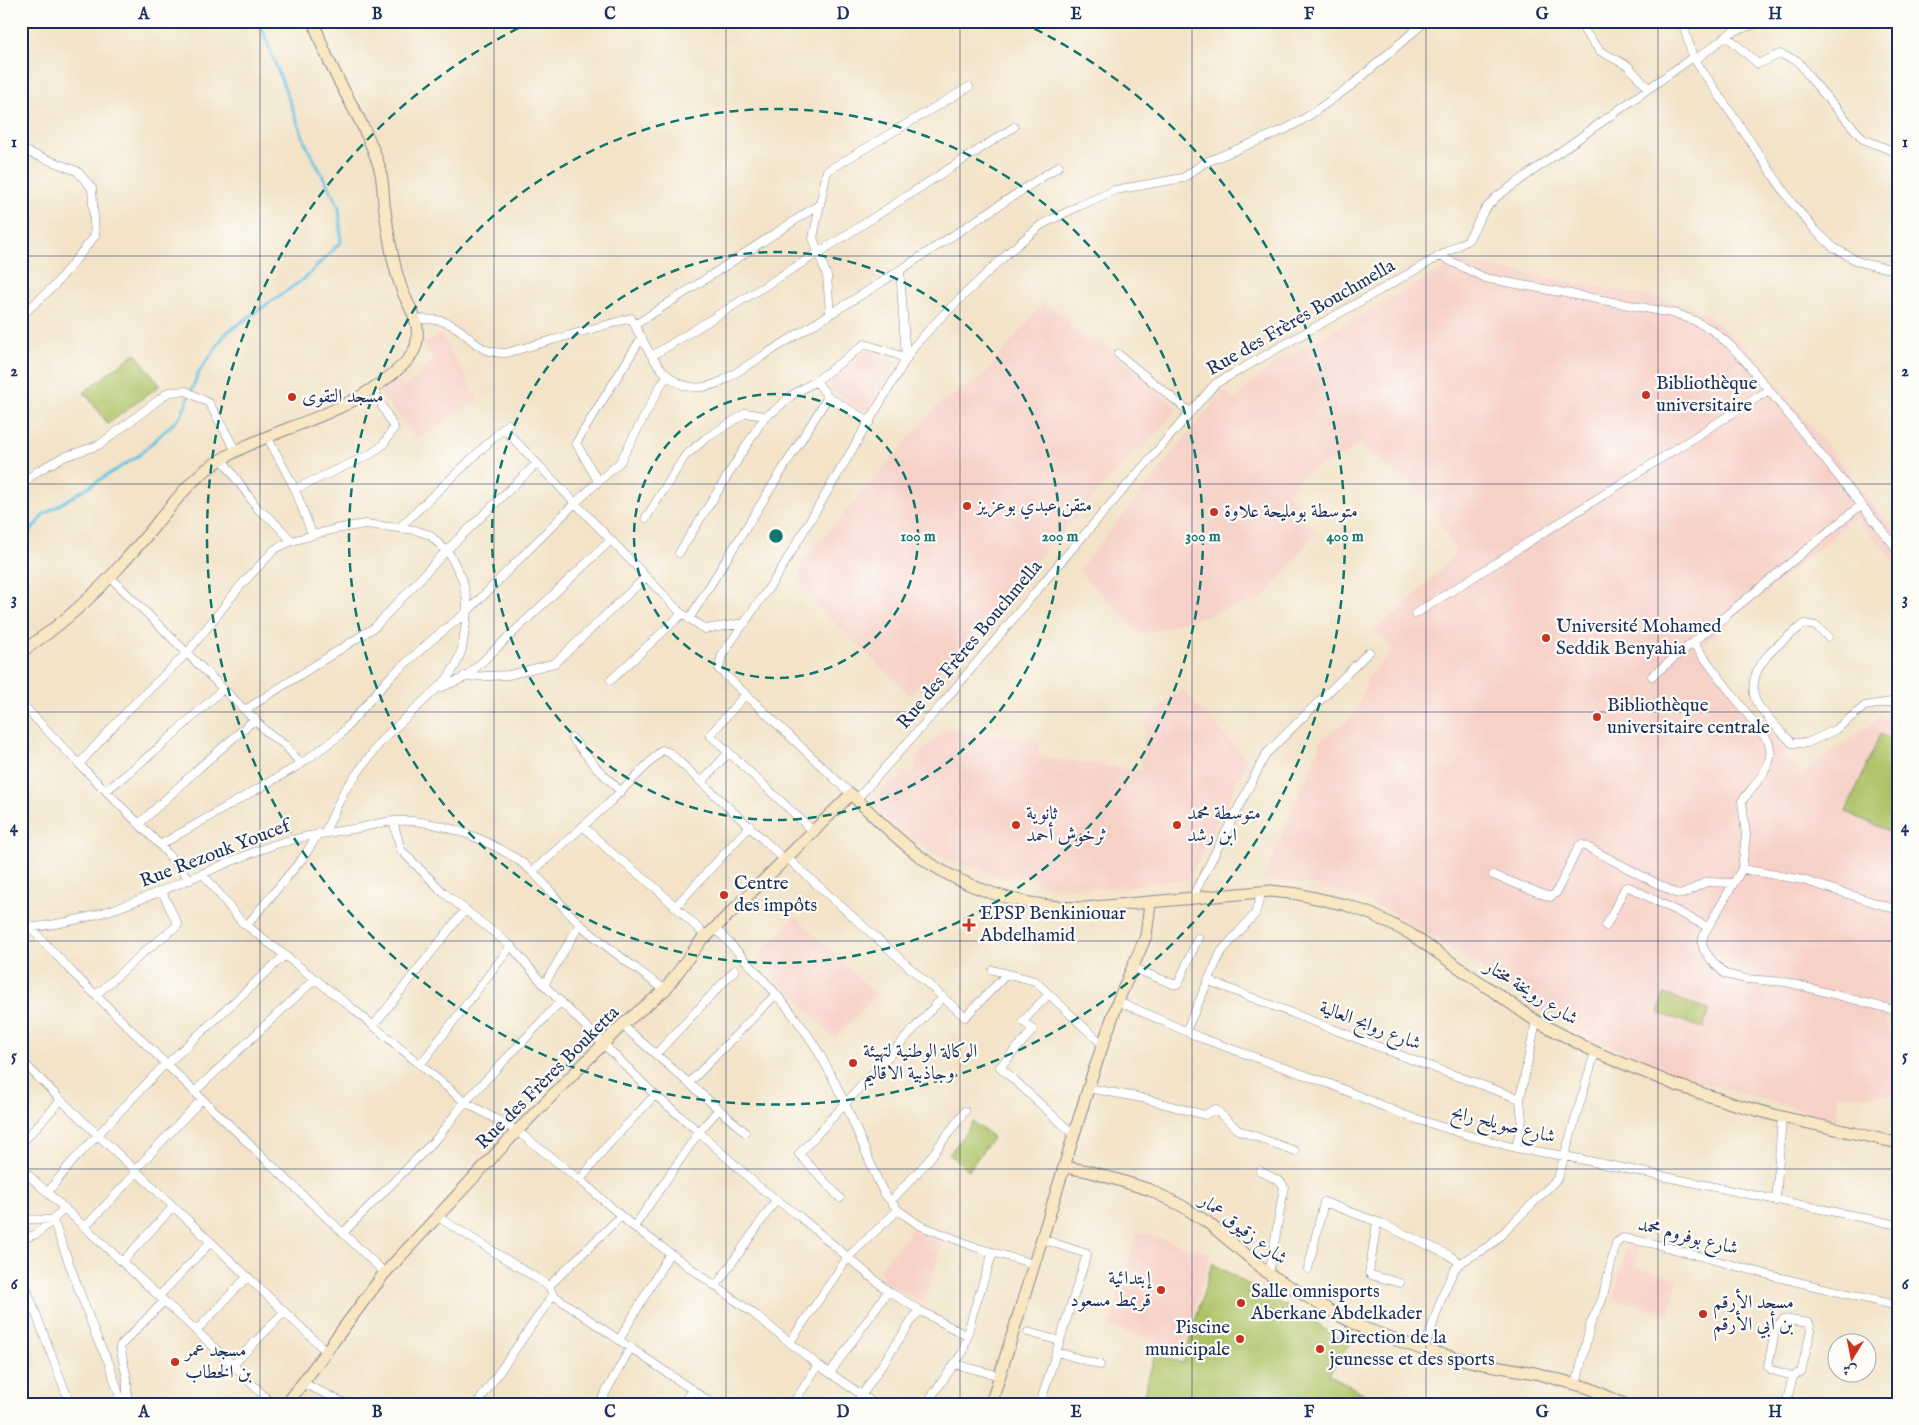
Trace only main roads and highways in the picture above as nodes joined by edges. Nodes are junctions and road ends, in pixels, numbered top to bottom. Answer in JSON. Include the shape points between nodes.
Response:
{"nodes":[{"id":1,"x":314,"y":21,"type":"edge"},
{"id":2,"x":21,"y":652,"type":"edge"},
{"id":3,"x":853,"y":797,"type":"joint"},
{"id":4,"x":1150,"y":903,"type":"junction"},
{"id":5,"x":1898,"y":1143,"type":"edge"},
{"id":6,"x":1064,"y":1167,"type":"junction"},
{"id":7,"x":287,"y":1404,"type":"edge"},
{"id":8,"x":991,"y":1404,"type":"edge"},
{"id":9,"x":1624,"y":1404,"type":"edge"}],
"edges":[{"from":1,"to":2,"type":"main road","via":[[331,67],[380,168],[389,238],[400,285],[417,319],[418,342],[394,372],[373,389],[326,414],[236,452],[205,470],[110,577],[55,628]]},
{"from":3,"to":4,"type":"main road","name":"شارع رويخة مختار","via":[[924,860],[987,892],[1040,905],[1071,908]]},
{"from":3,"to":7,"type":"main road","name":"Rue des Frères Bouketta","via":[[813,830],[710,932],[665,990],[622,1025],[517,1131],[385,1273]]},
{"from":4,"to":5,"type":"main road","name":"شارع رويخة مختار","via":[[1285,892],[1363,910],[1409,933],[1536,1021],[1595,1052],[1704,1095],[1782,1118]]},
{"from":4,"to":6,"type":"main road","via":[[1146,936],[1118,1001]]},
{"from":6,"to":8,"type":"main road"},
{"from":6,"to":9,"type":"main road","name":"شارع زقيوق عمار","via":[[1097,1173],[1150,1190],[1182,1206],[1207,1222],[1270,1274],[1361,1328],[1424,1350],[1535,1372],[1601,1393]]}]}
